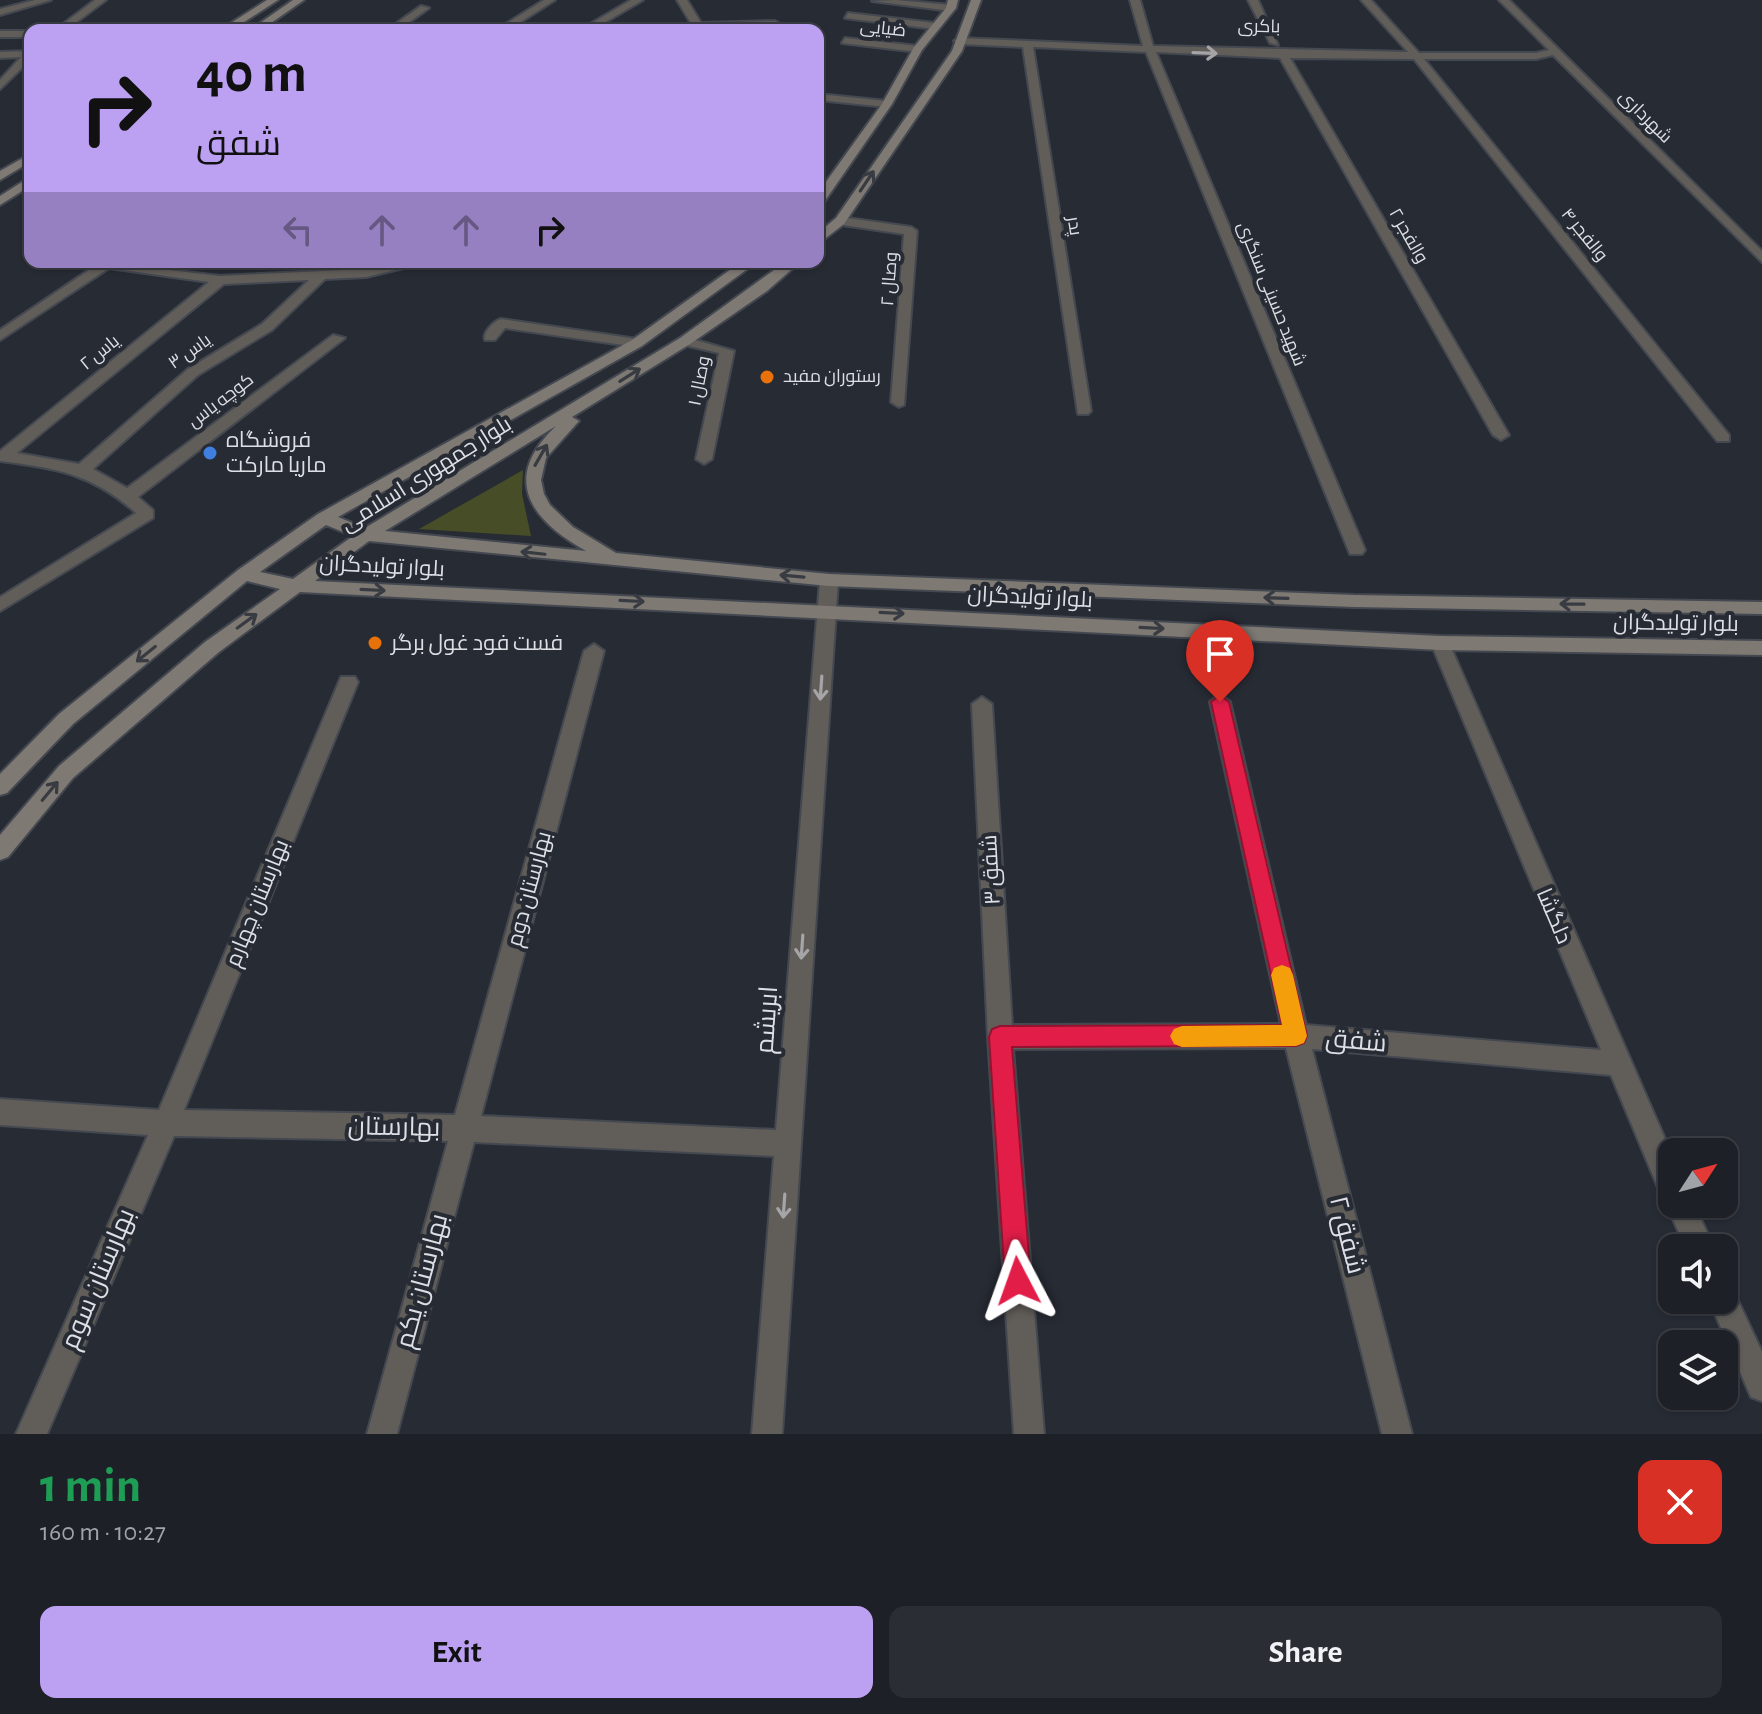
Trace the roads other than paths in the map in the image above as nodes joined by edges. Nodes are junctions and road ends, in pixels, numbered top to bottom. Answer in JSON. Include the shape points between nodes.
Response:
{"nodes":[{"id":1,"x":46,"y":0,"type":"edge"},
{"id":2,"x":101,"y":0,"type":"edge"},
{"id":3,"x":273,"y":0,"type":"edge"},
{"id":4,"x":299,"y":0,"type":"edge"},
{"id":5,"x":550,"y":0,"type":"edge"},
{"id":6,"x":638,"y":0,"type":"edge"},
{"id":7,"x":682,"y":0,"type":"edge"},
{"id":8,"x":976,"y":0,"type":"edge"},
{"id":9,"x":1135,"y":0,"type":"edge"},
{"id":10,"x":1253,"y":0,"type":"edge"},
{"id":11,"x":1366,"y":0,"type":"edge"},
{"id":12,"x":1504,"y":0,"type":"edge"},
{"id":13,"x":877,"y":1,"type":"edge"},
{"id":14,"x":12,"y":4,"type":"edge"},
{"id":15,"x":952,"y":4,"type":"edge"},
{"id":16,"x":424,"y":8,"type":"dead end"},
{"id":17,"x":0,"y":12,"type":"edge"},
{"id":18,"x":848,"y":16,"type":"dead end"},
{"id":19,"x":68,"y":24,"type":"edge"},
{"id":20,"x":235,"y":24,"type":"edge"},
{"id":21,"x":264,"y":24,"type":"edge"},
{"id":22,"x":401,"y":24,"type":"edge"},
{"id":23,"x":511,"y":24,"type":"edge"},
{"id":24,"x":596,"y":24,"type":"edge"},
{"id":25,"x":697,"y":24,"type":"edge"},
{"id":26,"x":935,"y":26,"type":"junction"},
{"id":27,"x":0,"y":34,"type":"edge"},
{"id":28,"x":24,"y":34,"type":"edge"},
{"id":29,"x":999,"y":40,"type":"junction"},
{"id":30,"x":845,"y":41,"type":"dead end"},
{"id":31,"x":960,"y":41,"type":"junction"},
{"id":32,"x":1275,"y":43,"type":"junction"},
{"id":33,"x":1149,"y":46,"type":"junction"},
{"id":34,"x":1028,"y":47,"type":"junction"},
{"id":35,"x":918,"y":49,"type":"junction"},
{"id":36,"x":931,"y":49,"type":"dead end"},
{"id":37,"x":944,"y":50,"type":"dead end"},
{"id":38,"x":1412,"y":51,"type":"junction"},
{"id":39,"x":1554,"y":52,"type":"junction"},
{"id":40,"x":24,"y":54,"type":"edge"},
{"id":41,"x":0,"y":55,"type":"edge"},
{"id":42,"x":1283,"y":55,"type":"junction"},
{"id":43,"x":24,"y":60,"type":"edge"},
{"id":44,"x":0,"y":86,"type":"edge"},
{"id":45,"x":824,"y":98,"type":"edge"},
{"id":46,"x":887,"y":104,"type":"junction"},
{"id":47,"x":24,"y":161,"type":"edge"},
{"id":48,"x":0,"y":176,"type":"edge"},
{"id":49,"x":24,"y":185,"type":"edge"},
{"id":50,"x":824,"y":193,"type":"edge"},
{"id":51,"x":0,"y":201,"type":"edge"},
{"id":52,"x":840,"y":221,"type":"junction"},
{"id":53,"x":824,"y":235,"type":"edge"},
{"id":54,"x":1762,"y":258,"type":"edge"},
{"id":55,"x":101,"y":268,"type":"edge"},
{"id":56,"x":135,"y":268,"type":"edge"},
{"id":57,"x":329,"y":268,"type":"edge"},
{"id":58,"x":405,"y":268,"type":"edge"},
{"id":59,"x":742,"y":268,"type":"edge"},
{"id":60,"x":786,"y":268,"type":"edge"},
{"id":61,"x":322,"y":275,"type":"junction"},
{"id":62,"x":220,"y":280,"type":"junction"},
{"id":63,"x":0,"y":336,"type":"edge"},
{"id":64,"x":490,"y":337,"type":"dead end"},
{"id":65,"x":338,"y":338,"type":"dead end"},
{"id":66,"x":685,"y":341,"type":"junction"},
{"id":67,"x":637,"y":343,"type":"junction"},
{"id":68,"x":598,"y":395,"type":"junction"},
{"id":69,"x":899,"y":402,"type":"dead end"},
{"id":70,"x":1083,"y":411,"type":"dead end"},
{"id":71,"x":1501,"y":435,"type":"dead end"},
{"id":72,"x":1723,"y":438,"type":"dead end"},
{"id":73,"x":2,"y":456,"type":"edge"},
{"id":74,"x":704,"y":459,"type":"dead end"},
{"id":75,"x":85,"y":468,"type":"junction"},
{"id":76,"x":128,"y":496,"type":"junction"},
{"id":77,"x":324,"y":518,"type":"junction"},
{"id":78,"x":366,"y":535,"type":"junction"},
{"id":79,"x":1356,"y":550,"type":"dead end"},
{"id":80,"x":631,"y":563,"type":"junction"},
{"id":81,"x":244,"y":574,"type":"junction"},
{"id":82,"x":829,"y":580,"type":"junction"},
{"id":83,"x":295,"y":586,"type":"junction"},
{"id":84,"x":0,"y":605,"type":"edge"},
{"id":85,"x":1762,"y":608,"type":"edge"},
{"id":86,"x":826,"y":610,"type":"junction"},
{"id":87,"x":1440,"y":643,"type":"junction"},
{"id":88,"x":1762,"y":648,"type":"edge"},
{"id":89,"x":594,"y":651,"type":"dead end"},
{"id":90,"x":348,"y":682,"type":"dead end"},
{"id":91,"x":1220,"y":702,"type":"dead end"},
{"id":92,"x":982,"y":704,"type":"dead end"},
{"id":93,"x":0,"y":787,"type":"edge"},
{"id":94,"x":0,"y":851,"type":"edge"},
{"id":95,"x":1296,"y":1036,"type":"junction"},
{"id":96,"x":1000,"y":1037,"type":"junction"},
{"id":97,"x":1616,"y":1063,"type":"junction"},
{"id":98,"x":0,"y":1112,"type":"edge"},
{"id":99,"x":166,"y":1123,"type":"junction"},
{"id":100,"x":463,"y":1128,"type":"junction"},
{"id":101,"x":789,"y":1144,"type":"junction"},
{"id":102,"x":1658,"y":1156,"type":"edge"},
{"id":103,"x":1729,"y":1314,"type":"edge"},
{"id":104,"x":1762,"y":1386,"type":"edge"},
{"id":105,"x":31,"y":1434,"type":"edge"},
{"id":106,"x":382,"y":1434,"type":"edge"},
{"id":107,"x":767,"y":1434,"type":"edge"},
{"id":108,"x":1029,"y":1434,"type":"edge"},
{"id":109,"x":1397,"y":1434,"type":"edge"}],
"edges":[{"from":1,"to":14,"type":"street"},
{"from":2,"to":19,"type":"street"},
{"from":3,"to":20,"type":"main road"},
{"from":4,"to":21,"type":"main road"},
{"from":5,"to":23,"type":"street"},
{"from":6,"to":24,"type":"street"},
{"from":7,"to":25,"type":"street"},
{"from":8,"to":31,"type":"main road"},
{"from":9,"to":33,"type":"street","name":"شهید حسینی سنگری"},
{"from":10,"to":32,"type":"street"},
{"from":11,"to":38,"type":"street","name":"والفجر ۴"},
{"from":12,"to":39,"type":"street","name":"شهرداری"},
{"from":13,"to":15,"type":"street"},
{"from":14,"to":17,"type":"street"},
{"from":15,"to":26,"type":"main road"},
{"from":16,"to":22,"type":"street"},
{"from":18,"to":26,"type":"street"},
{"from":26,"to":35,"type":"main road"},
{"from":27,"to":28,"type":"street"},
{"from":29,"to":31,"type":"street"},
{"from":29,"to":33,"type":"street","name":"باکری"},
{"from":29,"to":34,"type":"street"},
{"from":30,"to":35,"type":"street","name":"ضیایی"},
{"from":31,"to":37,"type":"main road"},
{"from":52,"to":31,"type":"main road","one_way":true},
{"from":32,"to":33,"type":"street","name":"باکری"},
{"from":32,"to":38,"type":"street","name":"باکری"},
{"from":33,"to":34,"type":"street"},
{"from":33,"to":42,"type":"street","one_way":true},
{"from":33,"to":79,"type":"street","name":"شهید حسینی سنگری"},
{"from":34,"to":70,"type":"street","name":"پدر"},
{"from":35,"to":36,"type":"main road"},
{"from":35,"to":46,"type":"main road"},
{"from":38,"to":39,"type":"street","via":[[1536,56]]},
{"from":38,"to":42,"type":"street"},
{"from":38,"to":72,"type":"street","name":"والفجر ۴"},
{"from":39,"to":54,"type":"street","name":"شهرداری"},
{"from":40,"to":41,"type":"street"},
{"from":42,"to":71,"type":"street","name":"والفجر ۲"},
{"from":43,"to":44,"type":"street"},
{"from":45,"to":46,"type":"street"},
{"from":46,"to":50,"type":"main road"},
{"from":47,"to":48,"type":"main road"},
{"from":49,"to":51,"type":"main road"},
{"from":52,"to":53,"type":"main road"},
{"from":52,"to":69,"type":"street","name":"وصال ۲","via":[[911,231]]},
{"from":55,"to":63,"type":"street"},
{"from":56,"to":62,"type":"street"},
{"from":57,"to":61,"type":"street","name":"یاس ۳"},
{"from":58,"to":61,"type":"street"},
{"from":59,"to":67,"type":"main road","name":"بلوار جمهوری اسلامی"},
{"from":60,"to":66,"type":"main road","name":"بلوار جمهوری اسلامی"},
{"from":61,"to":62,"type":"street"},
{"from":61,"to":75,"type":"street","name":"یاس ۳","via":[[267,327],[193,372]]},
{"from":62,"to":73,"type":"street","name":"یاس ۲"},
{"from":64,"to":67,"type":"street","via":[[501,323]]},
{"from":65,"to":76,"type":"street","name":"کوچه یاس"},
{"from":68,"to":66,"type":"main road","name":"بلوار جمهوری اسلامی","one_way":true},
{"from":66,"to":74,"type":"street","name":"وصال ۱","via":[[727,351]]},
{"from":67,"to":77,"type":"main road","name":"بلوار جمهوری اسلامی"},
{"from":68,"to":78,"type":"main road","name":"بلوار جمهوری اسلامی"},
{"from":80,"to":68,"type":"main road","one_way":true,"via":[[583,544],[534,494],[534,468],[542,450]]},
{"from":73,"to":75,"type":"street"},
{"from":75,"to":76,"type":"street"},
{"from":76,"to":84,"type":"street","via":[[147,514]]},
{"from":77,"to":78,"type":"main road","name":"بلوار تولیدگران"},
{"from":77,"to":81,"type":"main road","name":"بلوار جمهوری اسلامی"},
{"from":80,"to":78,"type":"main road","name":"بلوار تولیدگران","one_way":true},
{"from":78,"to":83,"type":"main road","name":"بلوار جمهوری اسلامی"},
{"from":82,"to":80,"type":"main road","name":"بلوار تولیدگران","one_way":true},
{"from":81,"to":83,"type":"main road","name":"بلوار تولیدگران"},
{"from":81,"to":93,"type":"main road","name":"بلوار جمهوری اسلامی","one_way":true,"via":[[66,719]]},
{"from":85,"to":82,"type":"main road","name":"بلوار تولیدگران","one_way":true,"via":[[1354,601]]},
{"from":82,"to":86,"type":"street","name":"ابریشم"},
{"from":83,"to":86,"type":"main road","name":"بلوار تولیدگران","one_way":true},
{"from":94,"to":83,"type":"main road","name":"بلوار جمهوری اسلامی","one_way":true,"via":[[66,772],[212,647]]},
{"from":86,"to":87,"type":"main road","name":"بلوار تولیدگران","one_way":true},
{"from":86,"to":101,"type":"street","name":"ابریشم","one_way":true},
{"from":87,"to":88,"type":"main road","name":"بلوار تولیدگران"},
{"from":87,"to":97,"type":"street","name":"دلگشا"},
{"from":89,"to":100,"type":"street","name":"بهارستان دوم"},
{"from":90,"to":99,"type":"street","name":"بهارستان چهارم"},
{"from":91,"to":95,"type":"street","name":"شفق ۲"},
{"from":92,"to":96,"type":"street","name":"شفق ۳"},
{"from":95,"to":96,"type":"street","name":"شفق"},
{"from":95,"to":97,"type":"street","name":"شفق"},
{"from":95,"to":109,"type":"street","name":"شفق ۲"},
{"from":96,"to":108,"type":"street","name":"شفق ۳"},
{"from":97,"to":102,"type":"street","name":"دلگشا"},
{"from":98,"to":99,"type":"street","name":"بهارستان"},
{"from":99,"to":100,"type":"street","name":"بهارستان"},
{"from":99,"to":105,"type":"street","name":"بهارستان سوم"},
{"from":100,"to":101,"type":"street","name":"بهارستان"},
{"from":100,"to":106,"type":"street","name":"بهارستان یکم"},
{"from":101,"to":107,"type":"street","name":"ابریشم","one_way":true},
{"from":103,"to":104,"type":"street"}]}
